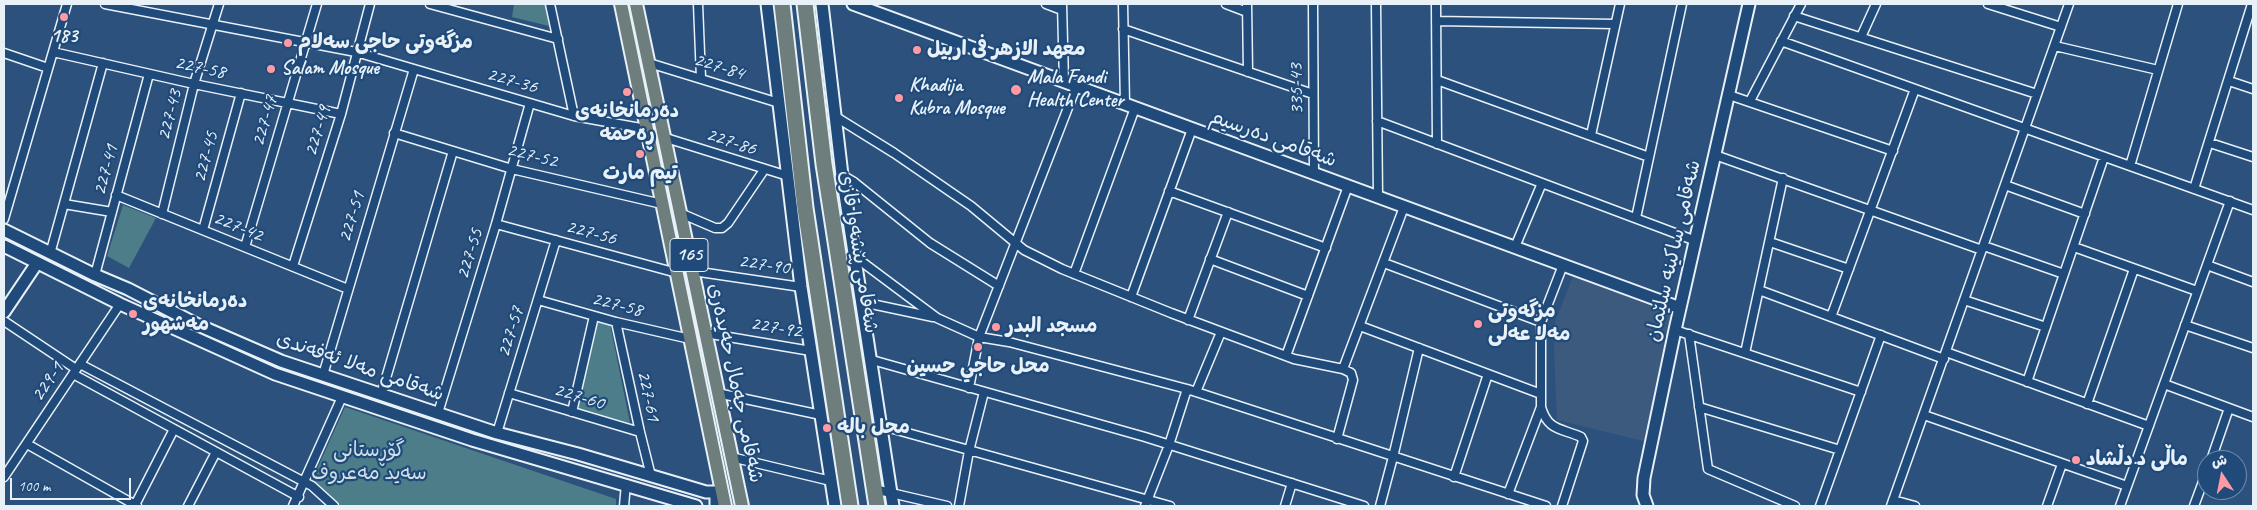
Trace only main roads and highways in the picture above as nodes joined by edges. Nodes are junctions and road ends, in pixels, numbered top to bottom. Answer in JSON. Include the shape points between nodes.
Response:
{"nodes":[{"id":1,"x":621,"y":4,"type":"edge"},
{"id":2,"x":636,"y":4,"type":"edge"},
{"id":3,"x":782,"y":4,"type":"edge"},
{"id":4,"x":805,"y":4,"type":"edge"},
{"id":5,"x":819,"y":110,"type":"junction"},
{"id":6,"x":794,"y":113,"type":"junction"},
{"id":7,"x":824,"y":164,"type":"junction"},
{"id":8,"x":794,"y":172,"type":"junction"},
{"id":9,"x":681,"y":218,"type":"junction"},
{"id":10,"x":666,"y":225,"type":"junction"},
{"id":11,"x":725,"y":506,"type":"edge"},
{"id":12,"x":742,"y":506,"type":"edge"},
{"id":13,"x":850,"y":506,"type":"edge"},
{"id":14,"x":877,"y":506,"type":"edge"}],
"edges":[{"from":1,"to":10,"type":"main road","name":"شەقامی جەمال حەیدەری","number":"165"},
{"from":2,"to":9,"type":"main road","name":"شەقامی جەمال حەیدەری","number":"165"},
{"from":3,"to":6,"type":"highway","via":[[778,39]]},
{"from":4,"to":5,"type":"highway","name":"شەقامی پێشەوا قازی"},
{"from":5,"to":6,"type":"highway","via":[[816,120],[808,124],[800,122]]},
{"from":5,"to":7,"type":"highway","name":"شەقامی پێشەوا قازی"},
{"from":6,"to":8,"type":"highway"},
{"from":7,"to":8,"type":"highway","via":[[820,157],[811,154]]},
{"from":7,"to":14,"type":"highway","name":"شەقامی پێشەوا قازی"},
{"from":8,"to":13,"type":"highway"},
{"from":9,"to":10,"type":"main road"},
{"from":9,"to":12,"type":"main road","name":"شەقامی جەمال حەیدەری","number":"165"},
{"from":10,"to":11,"type":"main road","name":"شەقامی جەمال حەیدەری","number":"165","via":[[719,492]]}]}
